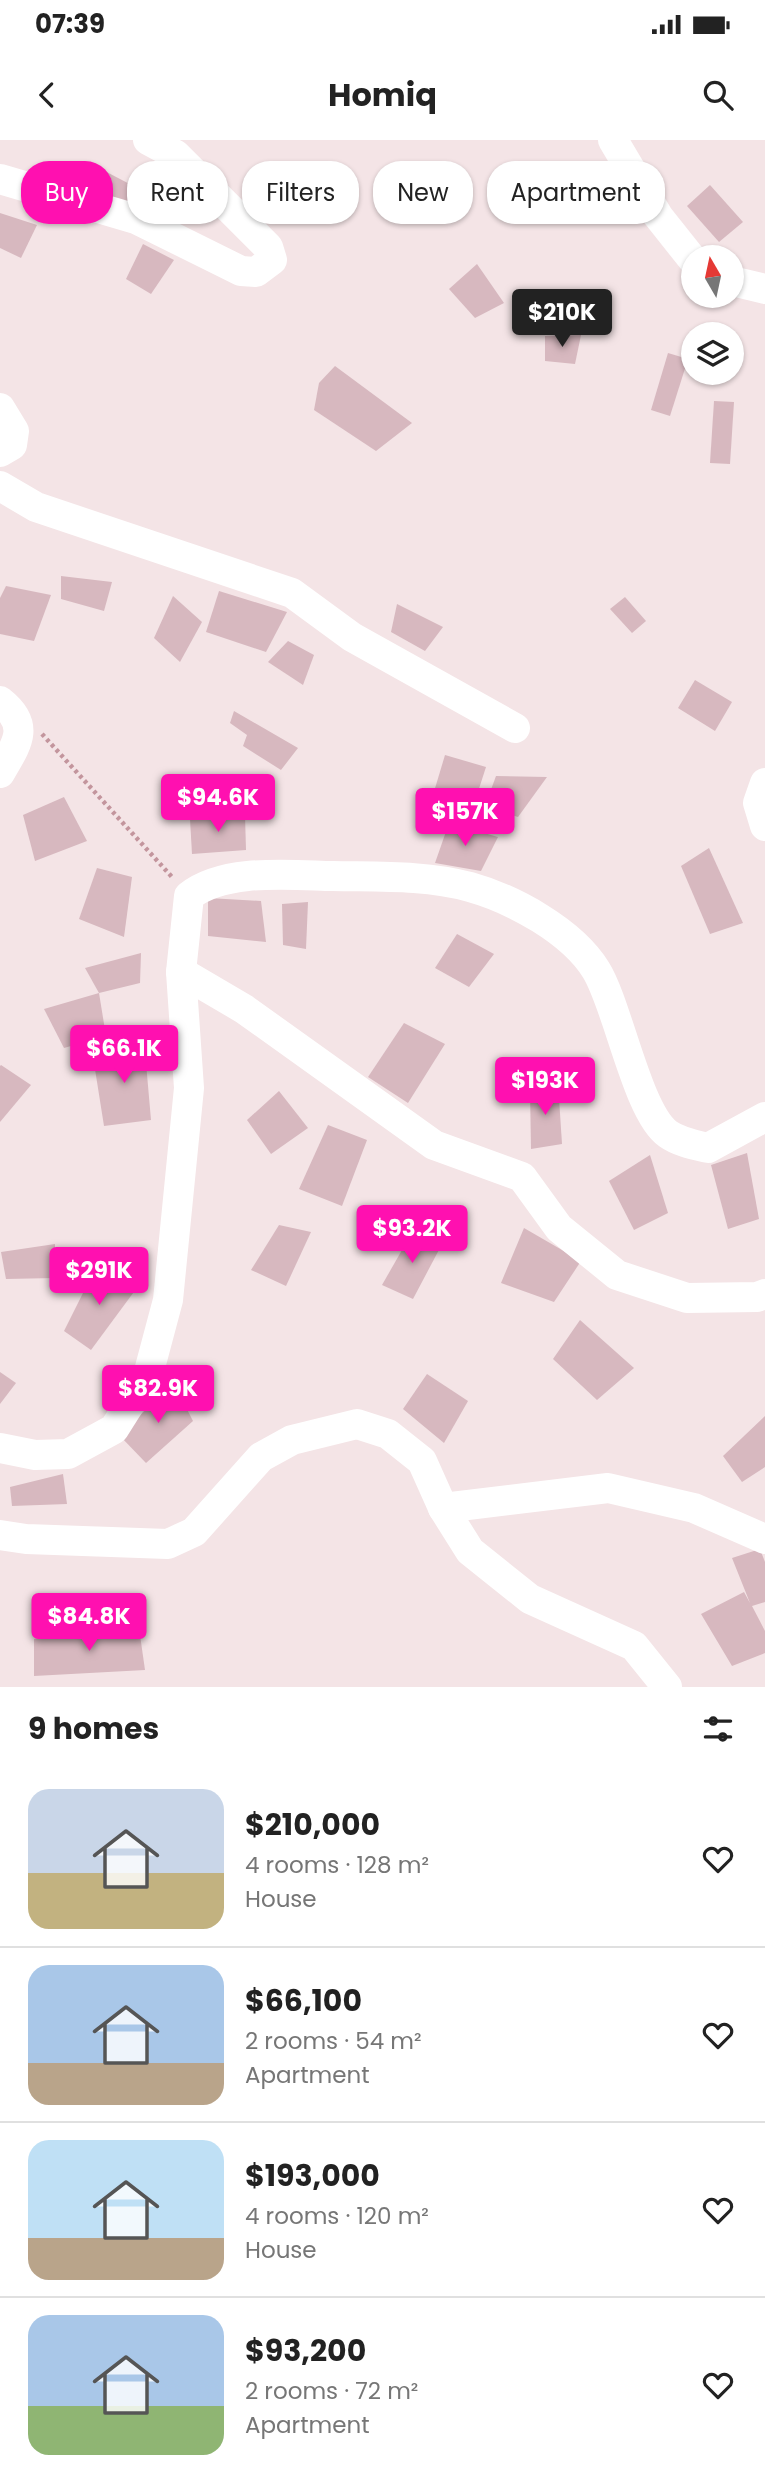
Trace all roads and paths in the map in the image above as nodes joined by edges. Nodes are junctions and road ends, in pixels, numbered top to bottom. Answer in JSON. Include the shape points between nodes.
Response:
{"nodes":[{"id":1,"x":148,"y":140,"type":"edge"},
{"id":2,"x":613,"y":140,"type":"edge"},
{"id":3,"x":0,"y":179,"type":"edge"},
{"id":4,"x":681,"y":245,"type":"edge"},
{"id":5,"x":744,"y":284,"type":"edge"},
{"id":6,"x":765,"y":289,"type":"edge"},
{"id":7,"x":0,"y":408,"type":"edge"},
{"id":8,"x":0,"y":452,"type":"edge"},
{"id":9,"x":0,"y":486,"type":"edge"},
{"id":10,"x":0,"y":701,"type":"edge"},
{"id":11,"x":19,"y":725,"type":"junction"},
{"id":12,"x":515,"y":728,"type":"dead end"},
{"id":13,"x":0,"y":773,"type":"edge"},
{"id":14,"x":765,"y":783,"type":"edge"},
{"id":15,"x":765,"y":826,"type":"edge"},
{"id":16,"x":189,"y":896,"type":"junction"},
{"id":17,"x":181,"y":972,"type":"junction"},
{"id":18,"x":765,"y":1117,"type":"edge"},
{"id":19,"x":765,"y":1293,"type":"edge"},
{"id":20,"x":0,"y":1448,"type":"edge"},
{"id":21,"x":443,"y":1508,"type":"junction"},
{"id":22,"x":0,"y":1535,"type":"edge"},
{"id":23,"x":765,"y":1539,"type":"edge"},
{"id":24,"x":667,"y":1687,"type":"edge"}],
"edges":[{"from":1,"to":3,"type":"street","via":[[176,155],[268,247],[272,260],[256,272],[241,271],[136,219]]},
{"from":2,"to":4,"type":"street","via":[[658,216]]},
{"from":5,"to":6,"type":"street"},
{"from":7,"to":8,"type":"street","via":[[14,431],[12,445]]},
{"from":9,"to":12,"type":"street","via":[[36,507],[292,593],[352,637]]},
{"from":10,"to":11,"type":"street"},
{"from":11,"to":13,"type":"street","via":[[20,739]]},
{"from":11,"to":16,"type":"path","via":[[46,735]]},
{"from":14,"to":15,"type":"street","via":[[758,803]]},
{"from":16,"to":17,"type":"street"},
{"from":16,"to":18,"type":"street","via":[[201,887],[257,874],[412,878],[470,887],[564,933],[596,970],[650,1109],[667,1133],[708,1149]]},
{"from":17,"to":19,"type":"street","via":[[244,1009],[434,1145],[522,1177],[559,1228],[617,1275],[687,1298]]},
{"from":17,"to":20,"type":"street","via":[[189,1088],[168,1300],[148,1375],[114,1429],[68,1454],[36,1455]]},
{"from":21,"to":22,"type":"street","via":[[422,1461],[388,1434],[357,1424],[292,1440],[261,1457],[194,1532],[168,1544]]},
{"from":21,"to":23,"type":"street","via":[[608,1488],[694,1508]]},
{"from":21,"to":24,"type":"street","via":[[470,1551],[530,1599],[634,1646]]}]}
